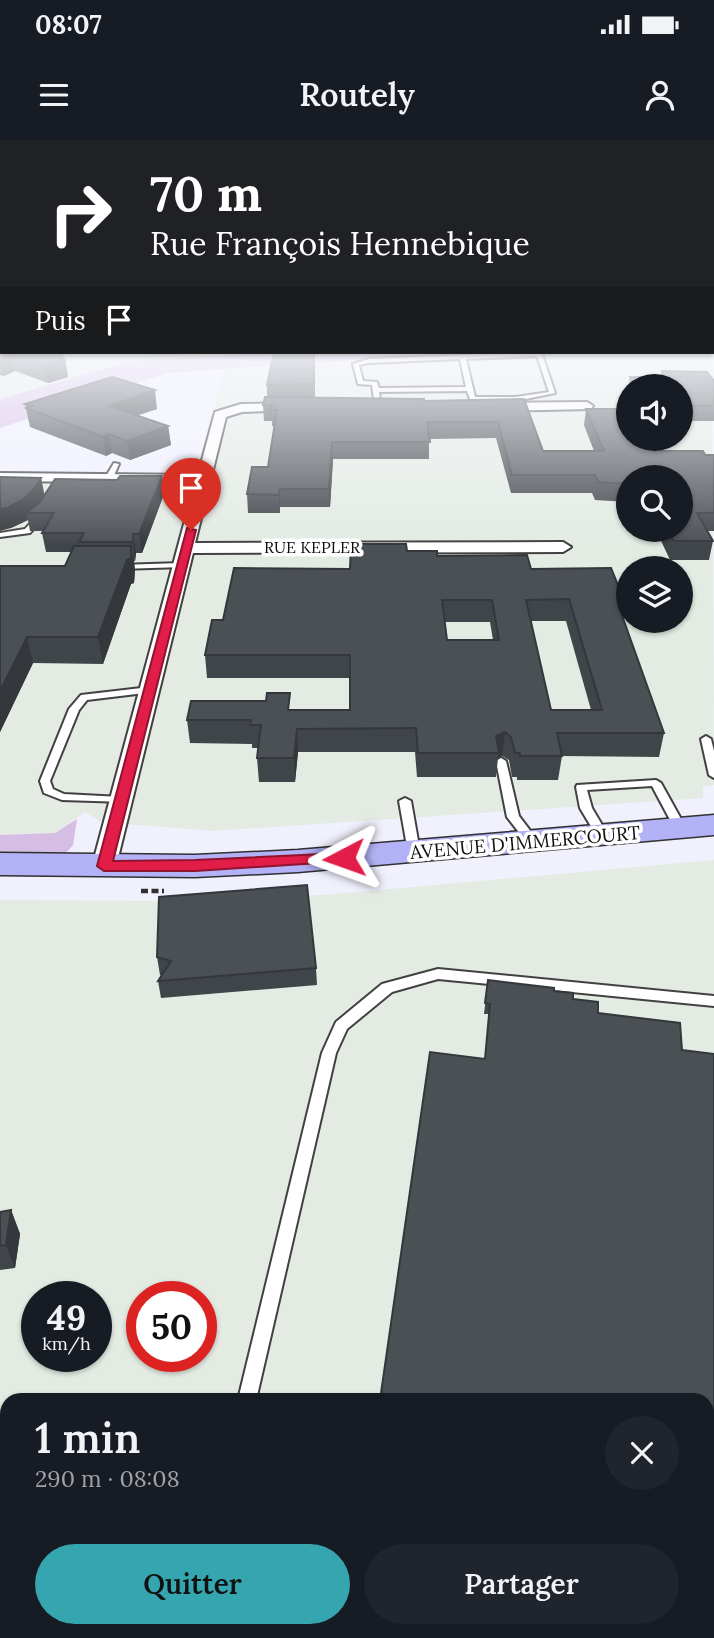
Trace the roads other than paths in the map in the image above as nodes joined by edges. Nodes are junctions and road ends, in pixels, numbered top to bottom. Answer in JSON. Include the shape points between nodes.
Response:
{"nodes":[{"id":1,"x":587,"y":406,"type":"edge"},
{"id":2,"x":313,"y":407,"type":"edge"},
{"id":3,"x":459,"y":407,"type":"edge"},
{"id":4,"x":116,"y":464,"type":"dead end"},
{"id":5,"x":0,"y":477,"type":"edge"},
{"id":6,"x":109,"y":478,"type":"junction"},
{"id":7,"x":203,"y":479,"type":"junction"},
{"id":8,"x":45,"y":509,"type":"edge"},
{"id":9,"x":0,"y":535,"type":"edge"},
{"id":10,"x":563,"y":547,"type":"dead end"},
{"id":11,"x":184,"y":556,"type":"junction"},
{"id":12,"x":113,"y":567,"type":"edge"},
{"id":13,"x":150,"y":690,"type":"junction"},
{"id":14,"x":706,"y":739,"type":"dead end"},
{"id":15,"x":500,"y":761,"type":"edge"},
{"id":16,"x":714,"y":775,"type":"edge"},
{"id":17,"x":121,"y":800,"type":"junction"},
{"id":18,"x":405,"y":802,"type":"dead end"},
{"id":19,"x":714,"y":825,"type":"edge"},
{"id":20,"x":680,"y":828,"type":"junction"},
{"id":21,"x":602,"y":835,"type":"junction"},
{"id":22,"x":533,"y":841,"type":"junction"},
{"id":23,"x":414,"y":852,"type":"junction"},
{"id":24,"x":0,"y":864,"type":"edge"},
{"id":25,"x":104,"y":866,"type":"junction"},
{"id":26,"x":714,"y":1001,"type":"edge"},
{"id":27,"x":249,"y":1393,"type":"edge"}],
"edges":[{"from":1,"to":3,"type":"street"},
{"from":2,"to":7,"type":"street","via":[[230,409],[220,415]]},
{"from":4,"to":6,"type":"lane"},
{"from":5,"to":6,"type":"street","via":[[58,483]]},
{"from":6,"to":7,"type":"street"},
{"from":7,"to":11,"type":"street"},
{"from":8,"to":9,"type":"lane","via":[[27,531]]},
{"from":10,"to":11,"type":"street","name":"RUE KEPLER"},
{"from":11,"to":12,"type":"lane"},
{"from":11,"to":13,"type":"street"},
{"from":13,"to":17,"type":"street"},
{"from":13,"to":17,"type":"lane","via":[[84,697],[74,709],[45,781],[48,791],[62,797]]},
{"from":14,"to":16,"type":"lane"},
{"from":15,"to":22,"type":"lane","via":[[513,817]]},
{"from":17,"to":25,"type":"street"},
{"from":18,"to":23,"type":"lane"},
{"from":19,"to":20,"type":"main road","name":"AVENUE D'IMMERCOURT"},
{"from":20,"to":21,"type":"main road","name":"AVENUE D'IMMERCOURT"},
{"from":20,"to":21,"type":"lane","via":[[656,783],[581,788],[586,808]]},
{"from":21,"to":22,"type":"main road","name":"AVENUE D'IMMERCOURT"},
{"from":22,"to":23,"type":"main road","name":"AVENUE D'IMMERCOURT"},
{"from":23,"to":25,"type":"main road","name":"AVENUE D'IMMERCOURT","via":[[246,864]]},
{"from":24,"to":25,"type":"main road","name":"AVENUE D'IMMERCOURT"},
{"from":26,"to":27,"type":"lane","via":[[438,974],[387,988],[341,1026],[329,1053]]}]}
